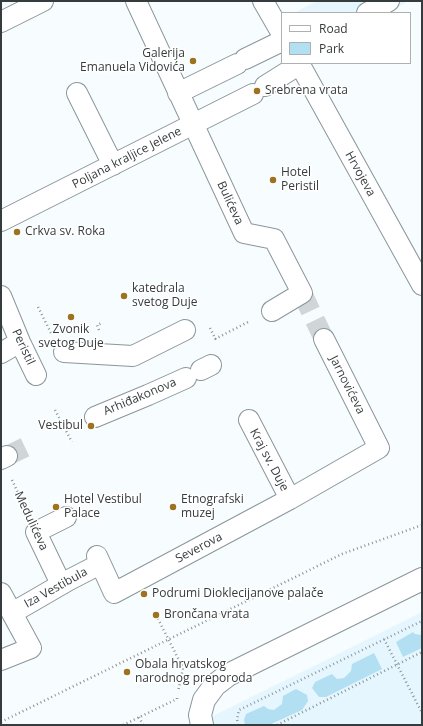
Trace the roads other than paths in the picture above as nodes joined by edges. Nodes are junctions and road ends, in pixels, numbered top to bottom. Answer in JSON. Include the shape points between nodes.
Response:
{"nodes":[{"id":1,"x":43,"y":1,"type":"edge"},
{"id":2,"x":136,"y":1,"type":"edge"},
{"id":3,"x":263,"y":1,"type":"edge"},
{"id":4,"x":389,"y":1,"type":"edge"},
{"id":5,"x":369,"y":12,"type":"edge"},
{"id":6,"x":1,"y":22,"type":"edge"},
{"id":7,"x":281,"y":32,"type":"edge"},
{"id":8,"x":281,"y":42,"type":"edge"},
{"id":9,"x":299,"y":64,"type":"edge"},
{"id":10,"x":77,"y":93,"type":"dead end"},
{"id":11,"x":178,"y":93,"type":"junction"},
{"id":12,"x":193,"y":125,"type":"junction"},
{"id":13,"x":113,"y":166,"type":"junction"},
{"id":14,"x":1,"y":221,"type":"edge"},
{"id":15,"x":422,"y":285,"type":"edge"},
{"id":16,"x":1,"y":296,"type":"edge"},
{"id":17,"x":272,"y":311,"type":"road end"},
{"id":18,"x":185,"y":330,"type":"dead end"},
{"id":19,"x":324,"y":339,"type":"tunnel mouth"},
{"id":20,"x":20,"y":342,"type":"junction"},
{"id":21,"x":64,"y":352,"type":"dead end"},
{"id":22,"x":1,"y":353,"type":"edge"},
{"id":23,"x":199,"y":371,"type":"dead end"},
{"id":24,"x":36,"y":375,"type":"dead end"},
{"id":25,"x":94,"y":417,"type":"dead end"},
{"id":26,"x":249,"y":420,"type":"dead end"},
{"id":27,"x":371,"y":432,"type":"joint"},
{"id":28,"x":290,"y":499,"type":"junction"},
{"id":29,"x":66,"y":517,"type":"dead end"},
{"id":30,"x":98,"y":560,"type":"joint"},
{"id":31,"x":422,"y":579,"type":"edge"},
{"id":32,"x":61,"y":584,"type":"junction"},
{"id":33,"x":1,"y":593,"type":"edge"},
{"id":34,"x":12,"y":613,"type":"junction"},
{"id":35,"x":1,"y":660,"type":"edge"},
{"id":36,"x":202,"y":725,"type":"edge"}],
"edges":[{"from":1,"to":6,"type":"street"},
{"from":2,"to":11,"type":"street"},
{"from":3,"to":7,"type":"street"},
{"from":4,"to":5,"type":"street"},
{"from":8,"to":11,"type":"street"},
{"from":9,"to":12,"type":"street","name":"Poljana kraljice Jelene","via":[[259,90]]},
{"from":9,"to":15,"type":"street","name":"Hrvojeva"},
{"from":10,"to":13,"type":"street"},
{"from":11,"to":12,"type":"street"},
{"from":12,"to":13,"type":"street","name":"Poljana kraljice Jelene"},
{"from":12,"to":17,"type":"street","name":"Bulićeva","via":[[244,233],[274,239],[302,293]]},
{"from":13,"to":14,"type":"street","name":"Poljana kraljice Jelene"},
{"from":16,"to":20,"type":"street","name":"Peristil"},
{"from":18,"to":21,"type":"street","via":[[133,356]]},
{"from":19,"to":27,"type":"street","name":"Jarnovićeva"},
{"from":20,"to":22,"type":"street"},
{"from":20,"to":24,"type":"street","name":"Peristil"},
{"from":23,"to":25,"type":"street","name":"Arhiđakonova"},
{"from":26,"to":28,"type":"street","name":"Kraj sv. Duje"},
{"from":27,"to":28,"type":"street","name":"Severova","via":[[379,448]]},
{"from":28,"to":30,"type":"street","name":"Severova","via":[[114,593]]},
{"from":29,"to":32,"type":"street","name":"Medulićeva","via":[[36,532]]},
{"from":30,"to":32,"type":"street","name":"Iza Vestibula"},
{"from":31,"to":36,"type":"street","via":[[228,675],[215,685],[204,700],[200,715]]},
{"from":32,"to":34,"type":"street","name":"Iza Vestibula"},
{"from":33,"to":34,"type":"street"},
{"from":34,"to":35,"type":"street","via":[[31,648]]}]}
